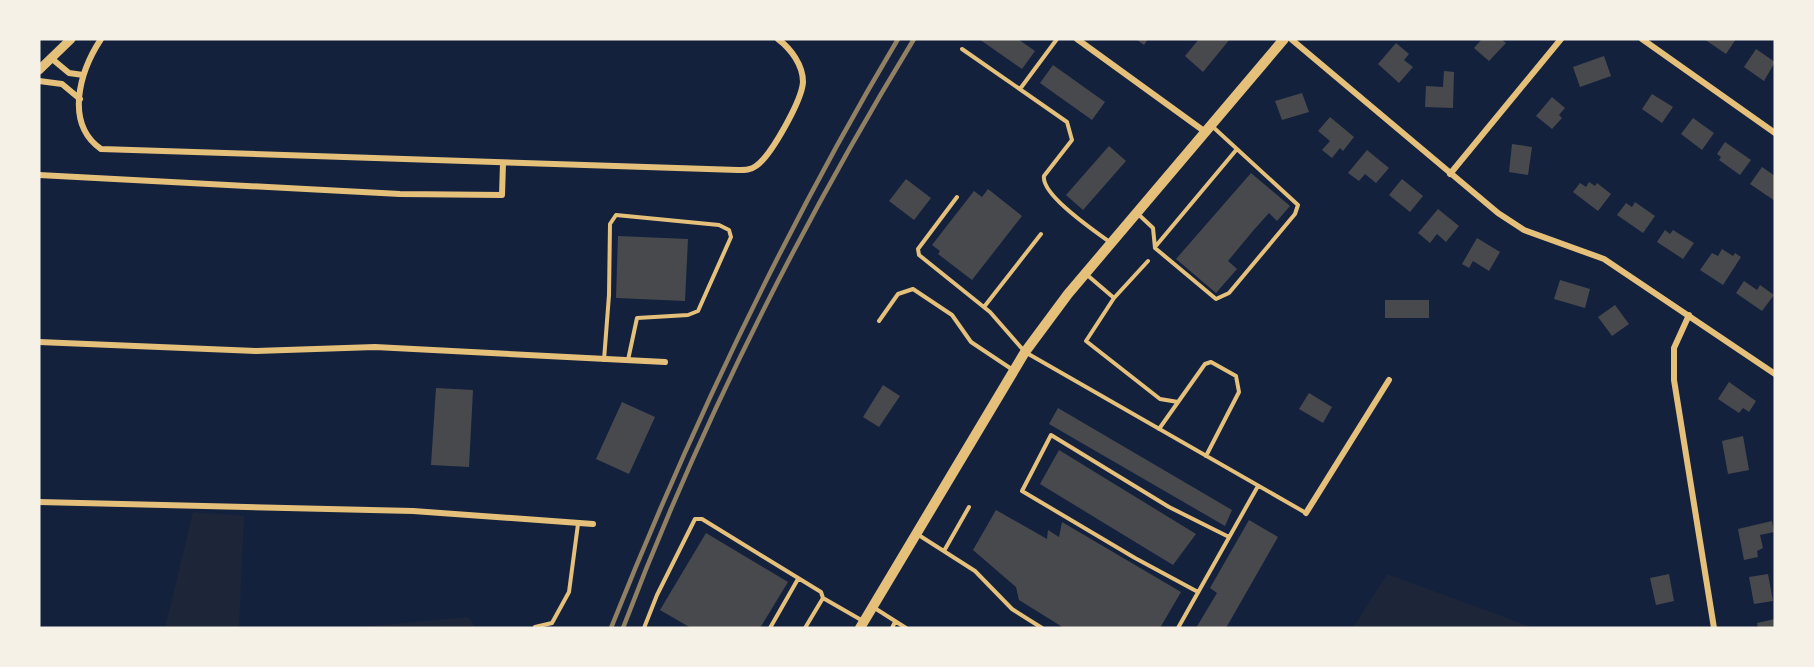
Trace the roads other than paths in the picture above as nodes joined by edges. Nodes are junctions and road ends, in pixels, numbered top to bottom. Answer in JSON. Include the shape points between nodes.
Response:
{"nodes":[{"id":1,"x":71,"y":39,"type":"edge"},
{"id":2,"x":100,"y":39,"type":"edge"},
{"id":3,"x":778,"y":39,"type":"edge"},
{"id":4,"x":1057,"y":39,"type":"edge"},
{"id":5,"x":1077,"y":39,"type":"edge"},
{"id":6,"x":1284,"y":39,"type":"edge"},
{"id":7,"x":1291,"y":39,"type":"edge"},
{"id":8,"x":1561,"y":39,"type":"edge"},
{"id":9,"x":1642,"y":39,"type":"edge"},
{"id":10,"x":962,"y":49,"type":"dead end"},
{"id":11,"x":51,"y":58,"type":"junction"},
{"id":12,"x":39,"y":70,"type":"edge"},
{"id":13,"x":83,"y":75,"type":"junction"},
{"id":14,"x":39,"y":81,"type":"edge"},
{"id":15,"x":1020,"y":88,"type":"junction"},
{"id":16,"x":80,"y":99,"type":"junction"},
{"id":17,"x":1207,"y":128,"type":"junction"},
{"id":18,"x":1775,"y":133,"type":"edge"},
{"id":19,"x":1237,"y":149,"type":"junction"},
{"id":20,"x":503,"y":163,"type":"junction"},
{"id":21,"x":1450,"y":174,"type":"junction"},
{"id":22,"x":39,"y":175,"type":"edge"},
{"id":23,"x":957,"y":197,"type":"dead end"},
{"id":24,"x":1137,"y":212,"type":"junction"},
{"id":25,"x":1041,"y":234,"type":"dead end"},
{"id":26,"x":1111,"y":244,"type":"junction"},
{"id":27,"x":1155,"y":248,"type":"junction"},
{"id":28,"x":1148,"y":261,"type":"dead end"},
{"id":29,"x":1086,"y":274,"type":"junction"},
{"id":30,"x":1114,"y":298,"type":"junction"},
{"id":31,"x":984,"y":307,"type":"junction"},
{"id":32,"x":1689,"y":315,"type":"junction"},
{"id":33,"x":879,"y":321,"type":"dead end"},
{"id":34,"x":39,"y":342,"type":"edge"},
{"id":35,"x":1025,"y":352,"type":"junction"},
{"id":36,"x":604,"y":360,"type":"junction"},
{"id":37,"x":628,"y":361,"type":"junction"},
{"id":38,"x":665,"y":362,"type":"dead end"},
{"id":39,"x":1014,"y":371,"type":"junction"},
{"id":40,"x":1775,"y":374,"type":"edge"},
{"id":41,"x":1389,"y":380,"type":"dead end"},
{"id":42,"x":1178,"y":402,"type":"junction"},
{"id":43,"x":1159,"y":429,"type":"junction"},
{"id":44,"x":1206,"y":456,"type":"junction"},
{"id":45,"x":1258,"y":486,"type":"junction"},
{"id":46,"x":39,"y":502,"type":"edge"},
{"id":47,"x":969,"y":507,"type":"dead end"},
{"id":48,"x":1306,"y":513,"type":"joint"},
{"id":49,"x":578,"y":524,"type":"junction"},
{"id":50,"x":593,"y":524,"type":"dead end"},
{"id":51,"x":917,"y":533,"type":"junction"},
{"id":52,"x":1229,"y":537,"type":"junction"},
{"id":53,"x":944,"y":551,"type":"junction"},
{"id":54,"x":798,"y":579,"type":"junction"},
{"id":55,"x":1198,"y":592,"type":"junction"},
{"id":56,"x":823,"y":598,"type":"junction"},
{"id":57,"x":873,"y":606,"type":"junction"},
{"id":58,"x":895,"y":622,"type":"junction"},
{"id":59,"x":862,"y":625,"type":"edge"},
{"id":60,"x":535,"y":627,"type":"edge"},
{"id":61,"x":644,"y":628,"type":"edge"},
{"id":62,"x":770,"y":628,"type":"edge"},
{"id":63,"x":805,"y":628,"type":"edge"},
{"id":64,"x":892,"y":628,"type":"edge"},
{"id":65,"x":906,"y":628,"type":"edge"},
{"id":66,"x":1042,"y":628,"type":"edge"},
{"id":67,"x":1178,"y":628,"type":"edge"},
{"id":68,"x":1714,"y":628,"type":"edge"}],
"edges":[{"from":1,"to":11,"type":"street"},
{"from":2,"to":13,"type":"street"},
{"from":3,"to":20,"type":"street","via":[[794,55],[803,82],[777,138],[766,156],[750,170]]},
{"from":4,"to":15,"type":"lane"},
{"from":5,"to":17,"type":"street"},
{"from":6,"to":17,"type":"main road"},
{"from":7,"to":21,"type":"street"},
{"from":8,"to":21,"type":"street"},
{"from":9,"to":18,"type":"street"},
{"from":10,"to":15,"type":"lane"},
{"from":11,"to":12,"type":"street"},
{"from":11,"to":13,"type":"street","via":[[69,73]]},
{"from":13,"to":16,"type":"street"},
{"from":14,"to":16,"type":"street","via":[[63,84]]},
{"from":15,"to":26,"type":"lane","via":[[1067,122],[1071,132],[1072,140],[1044,176],[1047,189]]},
{"from":16,"to":20,"type":"street","via":[[82,128],[91,142],[108,150]]},
{"from":17,"to":19,"type":"lane"},
{"from":17,"to":24,"type":"main road"},
{"from":19,"to":27,"type":"lane"},
{"from":19,"to":27,"type":"lane","via":[[1298,205],[1295,214],[1224,297],[1216,299]]},
{"from":20,"to":22,"type":"street","via":[[502,195],[400,194]]},
{"from":21,"to":32,"type":"street","via":[[1524,230],[1604,259]]},
{"from":23,"to":31,"type":"lane","via":[[918,249],[919,255]]},
{"from":24,"to":26,"type":"main road"},
{"from":24,"to":27,"type":"lane","via":[[1153,228]]},
{"from":25,"to":31,"type":"lane"},
{"from":26,"to":29,"type":"main road"},
{"from":28,"to":30,"type":"lane"},
{"from":29,"to":30,"type":"lane"},
{"from":29,"to":35,"type":"main road"},
{"from":30,"to":42,"type":"lane","via":[[1086,341],[1160,399]]},
{"from":31,"to":35,"type":"lane"},
{"from":32,"to":40,"type":"street"},
{"from":32,"to":68,"type":"street","via":[[1674,348],[1674,380]]},
{"from":33,"to":39,"type":"lane","via":[[898,294],[913,289],[952,315],[971,342]]},
{"from":34,"to":36,"type":"street","via":[[256,351],[375,347]]},
{"from":35,"to":39,"type":"main road"},
{"from":35,"to":43,"type":"lane"},
{"from":36,"to":37,"type":"street"},
{"from":36,"to":37,"type":"lane","via":[[610,224],[616,215],[719,225],[729,230],[731,237],[698,311],[637,318]]},
{"from":37,"to":38,"type":"street"},
{"from":39,"to":51,"type":"main road"},
{"from":41,"to":48,"type":"street"},
{"from":42,"to":43,"type":"lane"},
{"from":42,"to":44,"type":"lane","via":[[1205,364],[1219,365],[1236,376],[1239,392]]},
{"from":43,"to":44,"type":"lane"},
{"from":44,"to":45,"type":"lane"},
{"from":45,"to":48,"type":"lane"},
{"from":45,"to":52,"type":"lane"},
{"from":46,"to":49,"type":"street","via":[[413,511]]},
{"from":47,"to":53,"type":"lane"},
{"from":49,"to":50,"type":"street"},
{"from":49,"to":60,"type":"lane","via":[[569,591],[552,623]]},
{"from":51,"to":53,"type":"lane"},
{"from":51,"to":57,"type":"main road"},
{"from":52,"to":55,"type":"lane"},
{"from":52,"to":55,"type":"lane","via":[[1169,507],[1051,435],[1022,490]]},
{"from":53,"to":66,"type":"lane","via":[[975,571],[1012,609]]},
{"from":54,"to":56,"type":"lane","via":[[821,592]]},
{"from":54,"to":61,"type":"lane","via":[[702,519],[695,519]]},
{"from":54,"to":62,"type":"lane"},
{"from":55,"to":67,"type":"lane"},
{"from":56,"to":59,"type":"lane"},
{"from":56,"to":63,"type":"lane"},
{"from":57,"to":58,"type":"lane"},
{"from":57,"to":59,"type":"main road"},
{"from":58,"to":64,"type":"lane"},
{"from":58,"to":65,"type":"lane"}]}
